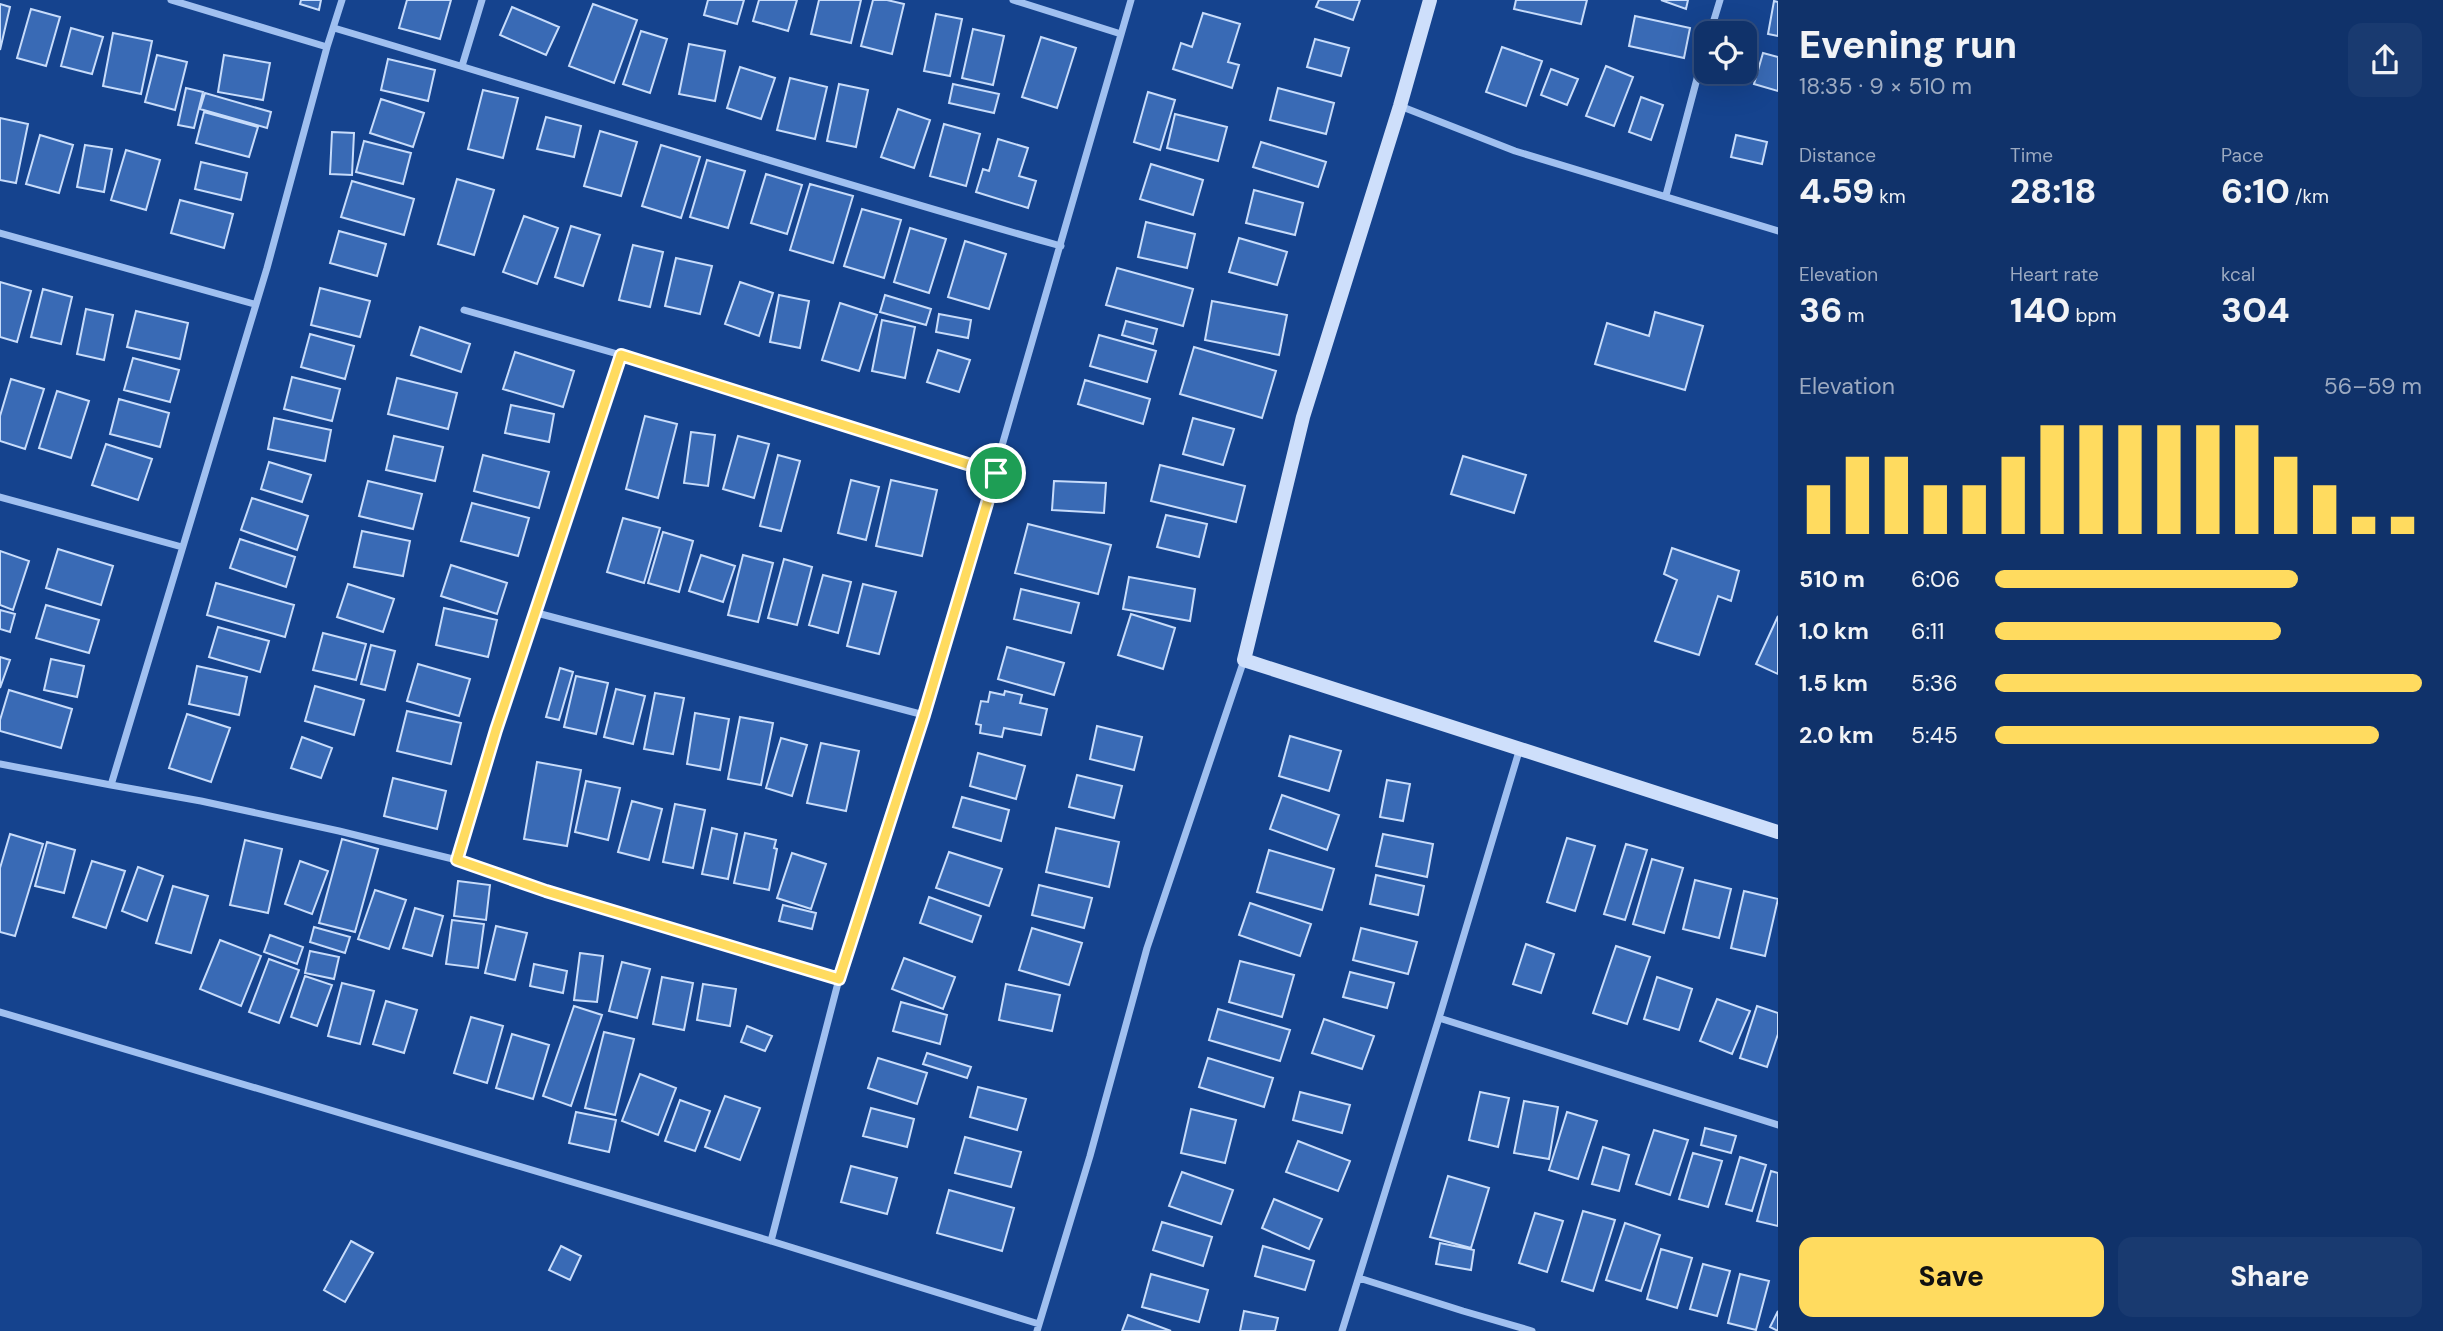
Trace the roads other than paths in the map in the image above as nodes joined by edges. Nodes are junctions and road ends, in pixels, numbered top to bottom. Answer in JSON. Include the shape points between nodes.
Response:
{"nodes":[{"id":1,"x":172,"y":0,"type":"edge"},
{"id":2,"x":342,"y":0,"type":"edge"},
{"id":3,"x":482,"y":0,"type":"edge"},
{"id":4,"x":1013,"y":0,"type":"edge"},
{"id":5,"x":1131,"y":0,"type":"edge"},
{"id":6,"x":1430,"y":0,"type":"edge"},
{"id":7,"x":1720,"y":0,"type":"edge"},
{"id":8,"x":1714,"y":21,"type":"edge"},
{"id":9,"x":334,"y":29,"type":"junction"},
{"id":10,"x":1121,"y":34,"type":"junction"},
{"id":11,"x":327,"y":47,"type":"junction"},
{"id":12,"x":462,"y":66,"type":"junction"},
{"id":13,"x":1696,"y":84,"type":"edge"},
{"id":14,"x":1400,"y":106,"type":"junction"},
{"id":15,"x":1666,"y":195,"type":"junction"},
{"id":16,"x":1778,"y":231,"type":"edge"},
{"id":17,"x":0,"y":233,"type":"edge"},
{"id":18,"x":1062,"y":246,"type":"junction"},
{"id":19,"x":254,"y":304,"type":"junction"},
{"id":20,"x":464,"y":310,"type":"dead end"},
{"id":21,"x":621,"y":355,"type":"junction"},
{"id":22,"x":996,"y":473,"type":"junction"},
{"id":23,"x":0,"y":497,"type":"edge"},
{"id":24,"x":182,"y":547,"type":"junction"},
{"id":25,"x":537,"y":613,"type":"junction"},
{"id":26,"x":1244,"y":660,"type":"junction"},
{"id":27,"x":924,"y":715,"type":"junction"},
{"id":28,"x":1520,"y":747,"type":"junction"},
{"id":29,"x":0,"y":764,"type":"edge"},
{"id":30,"x":111,"y":785,"type":"junction"},
{"id":31,"x":1778,"y":832,"type":"edge"},
{"id":32,"x":457,"y":860,"type":"junction"},
{"id":33,"x":839,"y":979,"type":"junction"},
{"id":34,"x":0,"y":1012,"type":"edge"},
{"id":35,"x":1439,"y":1018,"type":"junction"},
{"id":36,"x":1778,"y":1125,"type":"edge"},
{"id":37,"x":771,"y":1241,"type":"junction"},
{"id":38,"x":1359,"y":1278,"type":"junction"},
{"id":39,"x":1038,"y":1327,"type":"edge"},
{"id":40,"x":1342,"y":1331,"type":"edge"},
{"id":41,"x":1532,"y":1331,"type":"edge"}],
"edges":[{"from":1,"to":11,"type":"street"},
{"from":2,"to":9,"type":"street"},
{"from":3,"to":12,"type":"street"},
{"from":4,"to":10,"type":"street"},
{"from":5,"to":10,"type":"street"},
{"from":6,"to":14,"type":"street"},
{"from":7,"to":8,"type":"street"},
{"from":9,"to":11,"type":"street"},
{"from":9,"to":12,"type":"street"},
{"from":10,"to":18,"type":"street"},
{"from":11,"to":19,"type":"street"},
{"from":12,"to":18,"type":"street","via":[[806,173]]},
{"from":13,"to":15,"type":"street"},
{"from":14,"to":15,"type":"street","via":[[1516,151]]},
{"from":14,"to":26,"type":"street","via":[[1303,417]]},
{"from":15,"to":16,"type":"street"},
{"from":17,"to":19,"type":"street"},
{"from":18,"to":22,"type":"street"},
{"from":19,"to":24,"type":"street"},
{"from":20,"to":21,"type":"street"},
{"from":21,"to":22,"type":"street"},
{"from":21,"to":25,"type":"street"},
{"from":22,"to":27,"type":"street"},
{"from":23,"to":24,"type":"street"},
{"from":24,"to":30,"type":"street"},
{"from":25,"to":27,"type":"street"},
{"from":25,"to":32,"type":"street"},
{"from":26,"to":28,"type":"street"},
{"from":26,"to":39,"type":"street","via":[[1147,948]]},
{"from":27,"to":33,"type":"street"},
{"from":28,"to":31,"type":"street"},
{"from":28,"to":35,"type":"street"},
{"from":29,"to":30,"type":"street"},
{"from":30,"to":32,"type":"street","via":[[327,828]]},
{"from":32,"to":33,"type":"street"},
{"from":33,"to":37,"type":"street"},
{"from":34,"to":37,"type":"street"},
{"from":35,"to":36,"type":"street"},
{"from":35,"to":38,"type":"street"},
{"from":37,"to":39,"type":"street"},
{"from":38,"to":40,"type":"street"},
{"from":38,"to":41,"type":"street"}]}
